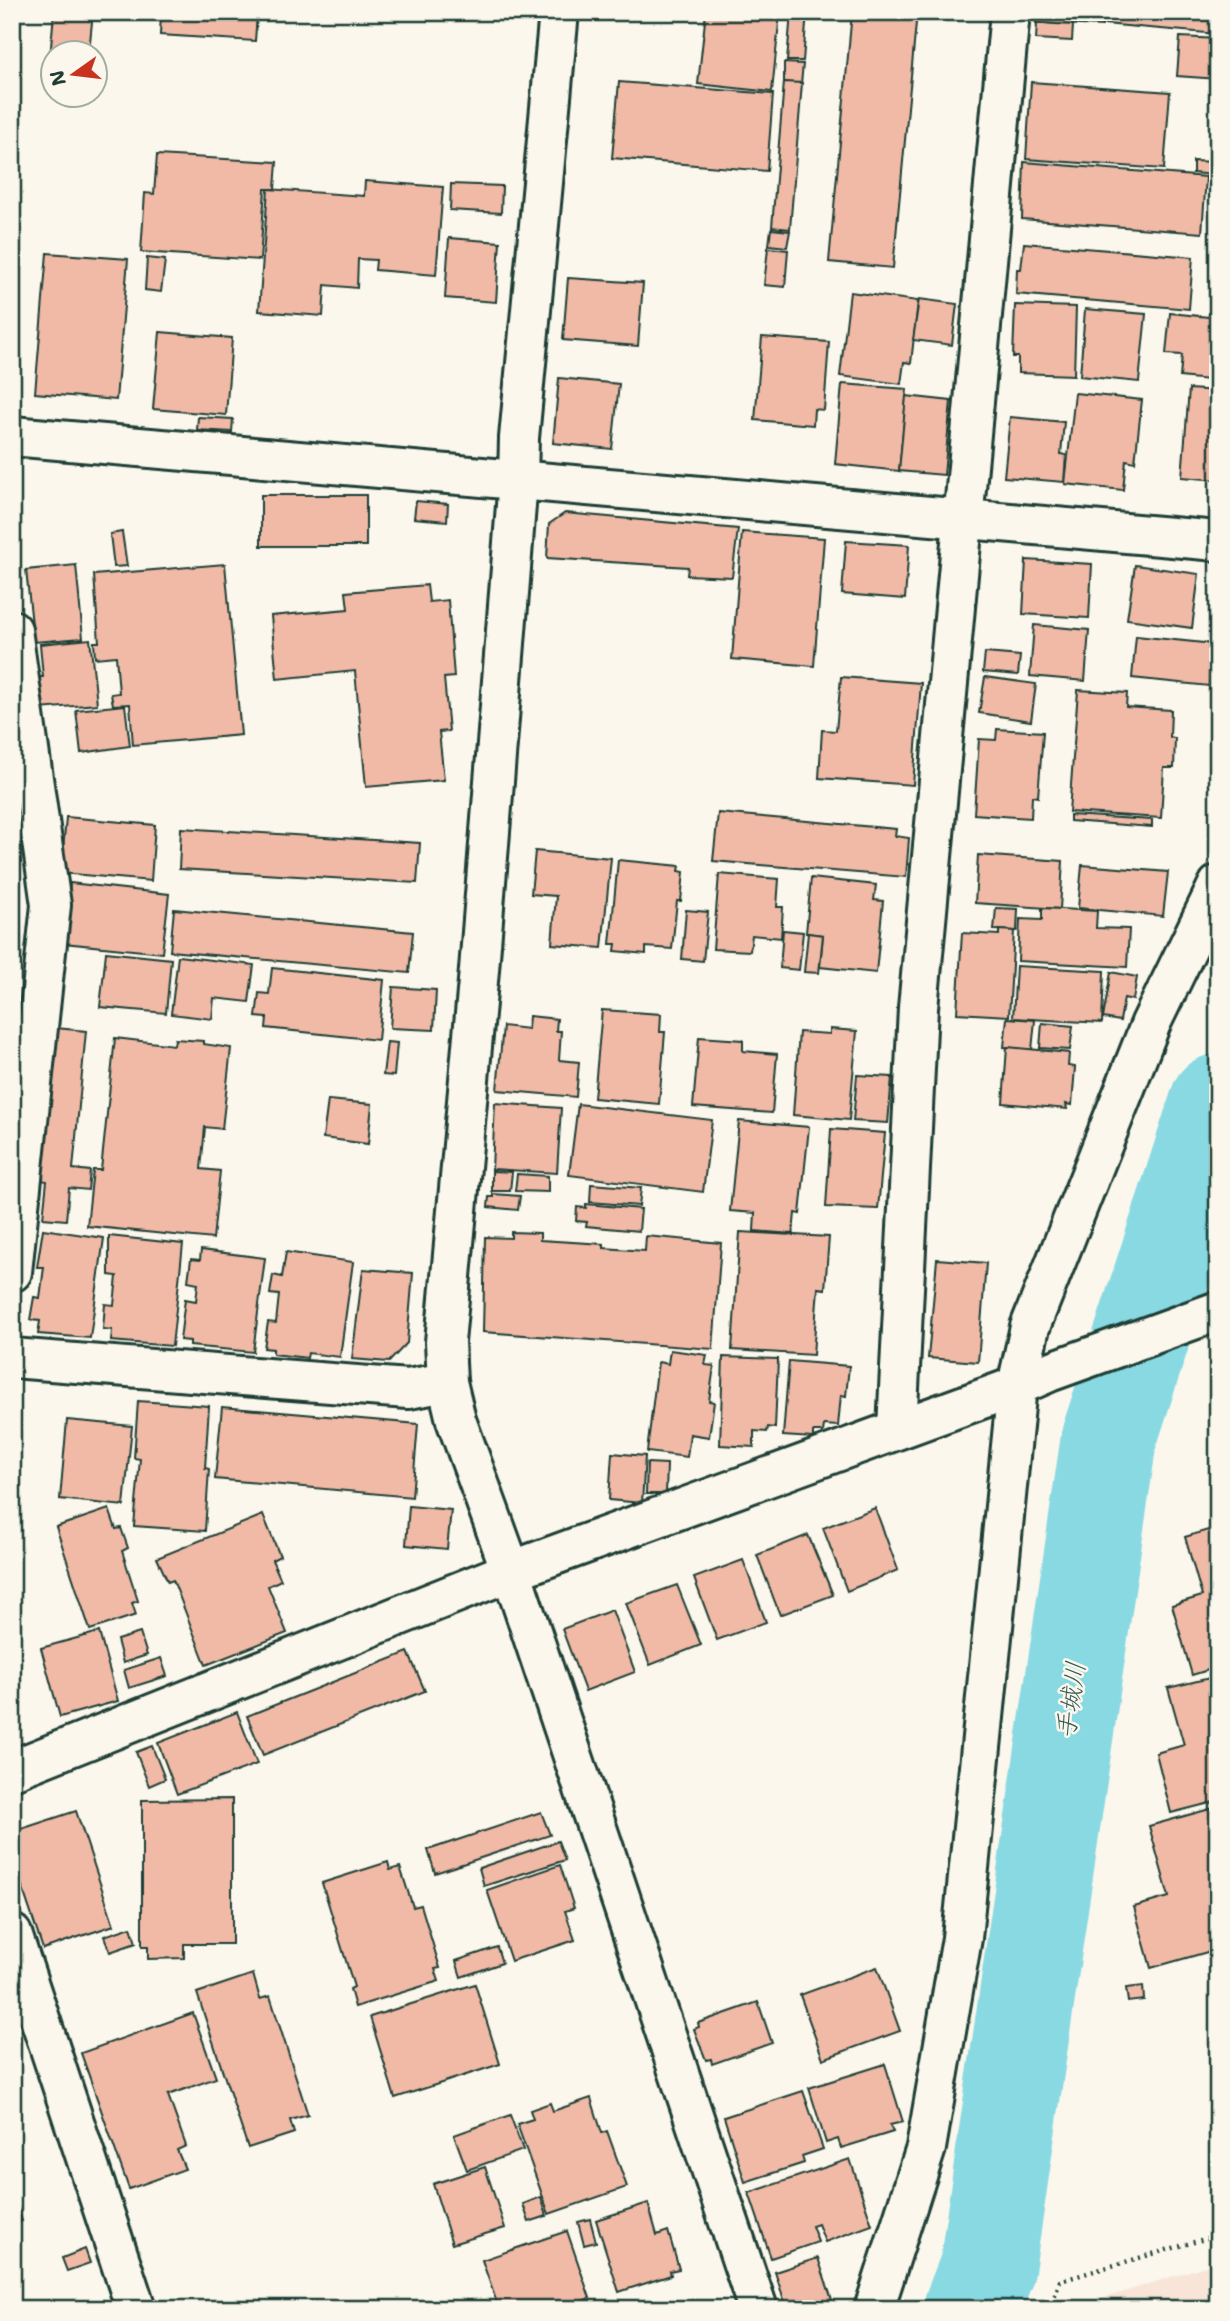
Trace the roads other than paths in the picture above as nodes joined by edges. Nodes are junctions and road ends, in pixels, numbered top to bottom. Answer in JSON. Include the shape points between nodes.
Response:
{"nodes":[{"id":1,"x":559,"y":12,"type":"edge"},
{"id":2,"x":1010,"y":12,"type":"edge"},
{"id":3,"x":12,"y":436,"type":"edge"},
{"id":4,"x":518,"y":480,"type":"junction"},
{"id":5,"x":962,"y":521,"type":"junction"},
{"id":6,"x":1218,"y":541,"type":"edge"},
{"id":7,"x":12,"y":630,"type":"edge"},
{"id":8,"x":1218,"y":884,"type":"edge"},
{"id":9,"x":12,"y":1272,"type":"edge"},
{"id":10,"x":1212,"y":1313,"type":"edge"},
{"id":11,"x":12,"y":1358,"type":"edge"},
{"id":12,"x":1033,"y":1379,"type":"junction"},
{"id":13,"x":447,"y":1382,"type":"junction"},
{"id":14,"x":897,"y":1429,"type":"junction"},
{"id":15,"x":511,"y":1571,"type":"junction"},
{"id":16,"x":12,"y":1770,"type":"edge"},
{"id":17,"x":12,"y":1934,"type":"edge"},
{"id":18,"x":136,"y":2309,"type":"edge"},
{"id":19,"x":758,"y":2309,"type":"edge"},
{"id":20,"x":874,"y":2309,"type":"edge"}],
"edges":[{"from":1,"to":4,"type":"street"},
{"from":2,"to":5,"type":"street"},
{"from":3,"to":4,"type":"street"},
{"from":4,"to":5,"type":"street"},
{"from":4,"to":13,"type":"street","via":[[445,1342]]},
{"from":5,"to":6,"type":"street"},
{"from":5,"to":14,"type":"street","via":[[918,1007]]},
{"from":7,"to":9,"type":"street","via":[[51,905]]},
{"from":8,"to":12,"type":"street","via":[[1146,1036],[1030,1327]]},
{"from":10,"to":12,"type":"street"},
{"from":11,"to":13,"type":"street","via":[[408,1389]]},
{"from":12,"to":14,"type":"street"},
{"from":12,"to":20,"type":"street","via":[[962,1938],[926,2148]]},
{"from":13,"to":15,"type":"street","via":[[456,1420]]},
{"from":14,"to":15,"type":"street"},
{"from":15,"to":16,"type":"street"},
{"from":15,"to":19,"type":"street"},
{"from":17,"to":18,"type":"street"}]}
